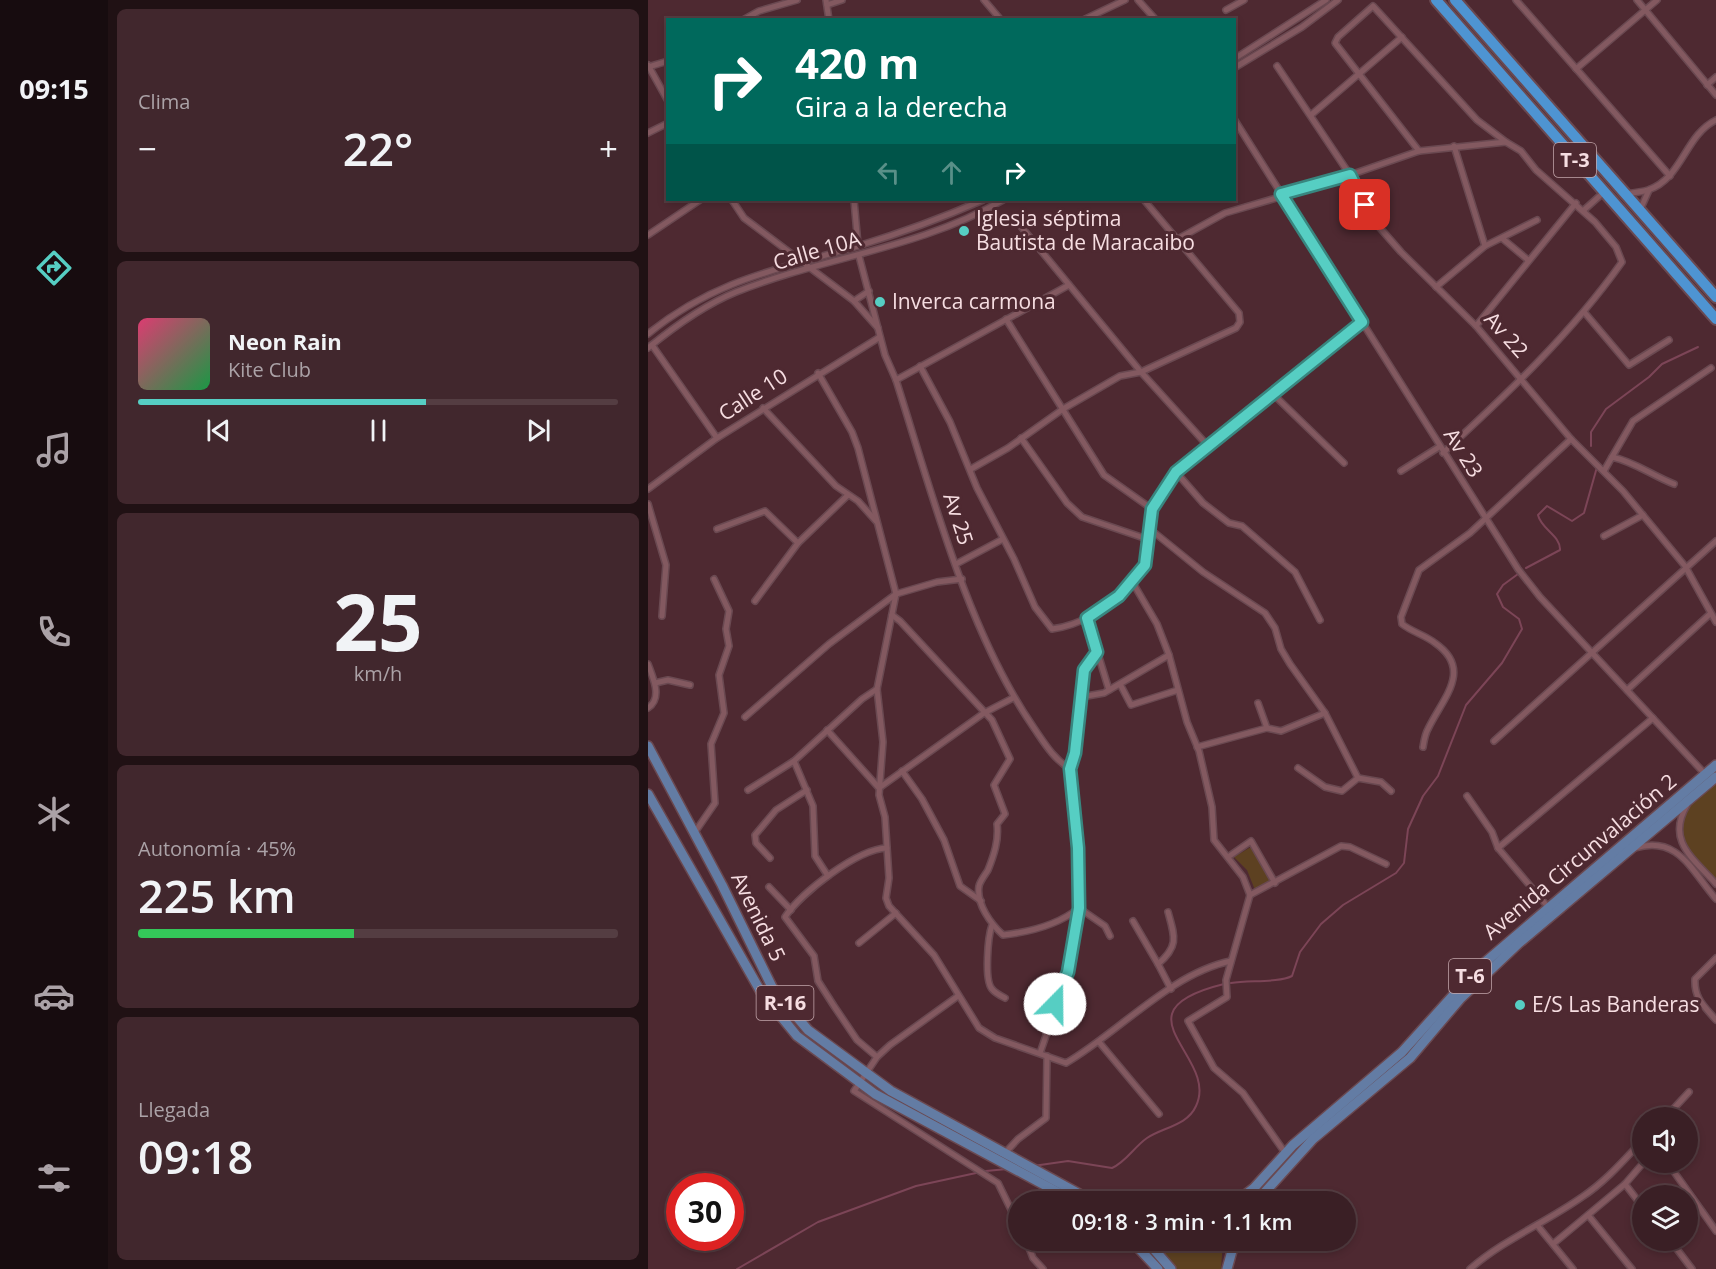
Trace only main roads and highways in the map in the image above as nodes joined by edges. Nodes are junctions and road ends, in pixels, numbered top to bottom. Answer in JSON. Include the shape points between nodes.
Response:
{"nodes":[{"id":1,"x":1436,"y":0,"type":"edge"},
{"id":2,"x":1455,"y":0,"type":"edge"},
{"id":3,"x":1716,"y":297,"type":"edge"},
{"id":4,"x":1716,"y":319,"type":"edge"},
{"id":5,"x":648,"y":746,"type":"edge"},
{"id":6,"x":1716,"y":765,"type":"edge"},
{"id":7,"x":1716,"y":777,"type":"edge"},
{"id":8,"x":648,"y":794,"type":"edge"},
{"id":9,"x":1056,"y":1191,"type":"edge"},
{"id":10,"x":1074,"y":1191,"type":"edge"},
{"id":11,"x":1250,"y":1191,"type":"edge"},
{"id":12,"x":1266,"y":1191,"type":"edge"},
{"id":13,"x":1150,"y":1251,"type":"edge"},
{"id":14,"x":1154,"y":1251,"type":"edge"},
{"id":15,"x":1229,"y":1251,"type":"edge"},
{"id":16,"x":1232,"y":1251,"type":"edge"},
{"id":17,"x":1230,"y":1257,"type":"junction"},
{"id":18,"x":1158,"y":1269,"type":"edge"},
{"id":19,"x":1171,"y":1269,"type":"edge"},
{"id":20,"x":1227,"y":1269,"type":"edge"}],
"edges":[{"from":1,"to":4,"type":"highway","number":"T-3"},
{"from":2,"to":3,"type":"highway","number":"T-3"},
{"from":5,"to":10,"type":"main road","name":"Avenida 5","number":"R-16","via":[[773,989],[808,1030],[891,1090]]},
{"from":6,"to":11,"type":"main road","name":"Avenida Circunvalación 2","number":"T-6","via":[[1476,970],[1402,1052],[1286,1154]]},
{"from":7,"to":12,"type":"main road","name":"Avenida Circunvalación 2","number":"T-6","via":[[1506,955],[1460,999],[1410,1058],[1313,1139]]},
{"from":8,"to":9,"type":"main road","name":"Avenida 5","number":"R-16","via":[[761,992],[797,1036],[875,1094]]},
{"from":13,"to":18,"type":"main road"},
{"from":14,"to":19,"type":"main road"},
{"from":15,"to":17,"type":"main road"},
{"from":16,"to":17,"type":"main road"},
{"from":17,"to":20,"type":"main road"}]}
